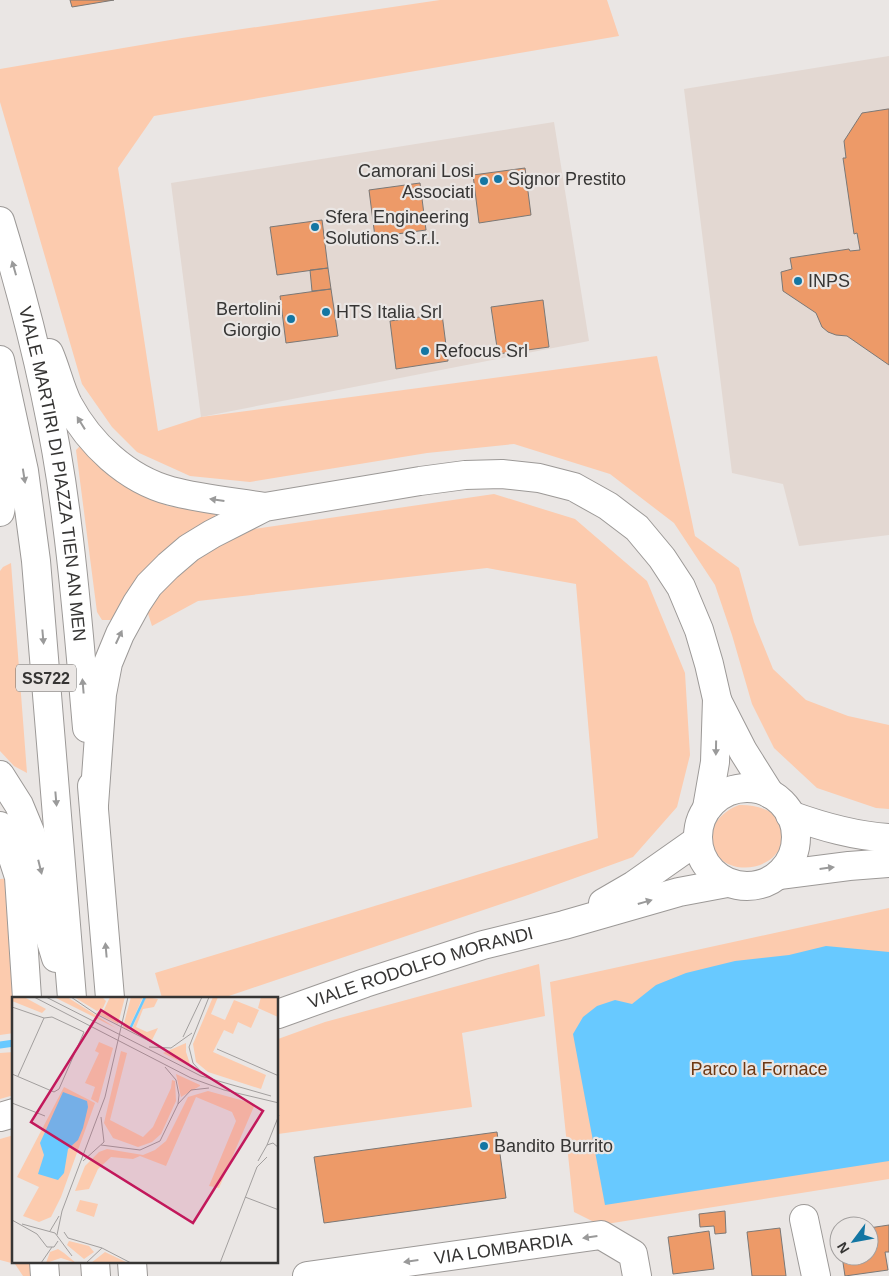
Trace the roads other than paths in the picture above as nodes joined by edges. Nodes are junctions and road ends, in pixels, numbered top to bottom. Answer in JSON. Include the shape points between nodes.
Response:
{"nodes":[{"id":1,"x":0,"y":221,"type":"edge"},
{"id":2,"x":21,"y":294,"type":"junction"},
{"id":3,"x":2,"y":368,"type":"edge"},
{"id":4,"x":265,"y":507,"type":"junction"},
{"id":5,"x":0,"y":512,"type":"edge"},
{"id":6,"x":717,"y":699,"type":"junction"},
{"id":7,"x":0,"y":775,"type":"edge"},
{"id":8,"x":770,"y":794,"type":"junction"},
{"id":9,"x":94,"y":805,"type":"junction"},
{"id":10,"x":707,"y":808,"type":"junction"},
{"id":11,"x":790,"y":814,"type":"junction"},
{"id":12,"x":0,"y":826,"type":"edge"},
{"id":13,"x":889,"y":838,"type":"edge"},
{"id":14,"x":698,"y":840,"type":"junction"},
{"id":15,"x":889,"y":863,"type":"edge"},
{"id":16,"x":779,"y":875,"type":"junction"},
{"id":17,"x":727,"y":883,"type":"junction"},
{"id":18,"x":564,"y":925,"type":"junction"},
{"id":19,"x":27,"y":997,"type":"edge"},
{"id":20,"x":68,"y":997,"type":"edge"},
{"id":21,"x":72,"y":997,"type":"edge"},
{"id":22,"x":110,"y":997,"type":"edge"},
{"id":23,"x":279,"y":1014,"type":"edge"},
{"id":24,"x":804,"y":1219,"type":"dead end"},
{"id":25,"x":635,"y":1265,"type":"edge"},
{"id":26,"x":307,"y":1276,"type":"edge"},
{"id":27,"x":816,"y":1276,"type":"edge"}],
"edges":[{"from":2,"to":1,"type":"main road","name":"VIALE MARTIRI DI PIAZZA TIEN AN MEN","number":"SS722","one_way":true},
{"from":4,"to":2,"type":"main road","one_way":true,"via":[[169,491],[140,479],[111,459],[86,432],[67,402],[54,364]]},
{"from":9,"to":2,"type":"main road","name":"VIALE MARTIRI DI PIAZZA TIEN AN MEN","number":"SS722","one_way":true,"via":[[67,523],[52,431]]},
{"from":3,"to":5,"type":"main road","via":[[4,484]]},
{"from":3,"to":21,"type":"main road","name":"VIALE MARTIRI DI PIAZZA TIEN AN MEN","number":"SS722","one_way":true,"via":[[24,471],[36,561]]},
{"from":4,"to":6,"type":"main road","via":[[465,475],[539,478],[574,487],[608,506],[637,528],[662,558],[681,587],[698,630]]},
{"from":9,"to":4,"type":"main road","one_way":true,"via":[[102,694],[108,663],[137,603],[149,585],[188,548]]},
{"from":6,"to":8,"type":"main road","via":[[743,751]]},
{"from":6,"to":10,"type":"main road","one_way":true,"via":[[715,762]]},
{"from":7,"to":20,"type":"main road","one_way":true,"via":[[32,834],[48,928]]},
{"from":8,"to":10,"type":"main road","via":[[750,788],[730,791]]},
{"from":8,"to":11,"type":"main road"},
{"from":22,"to":9,"type":"main road","name":"VIALE MARTIRI DI PIAZZA TIEN AN MEN","number":"SS722","one_way":true},
{"from":10,"to":14,"type":"main road","via":[[698,829]]},
{"from":11,"to":13,"type":"main road","via":[[829,829]]},
{"from":11,"to":16,"type":"main road","via":[[796,843],[792,857]]},
{"from":12,"to":19,"type":"main road","via":[[19,877]]},
{"from":14,"to":17,"type":"main road","via":[[702,856],[711,870]]},
{"from":14,"to":18,"type":"main road","name":"VIALE RODOLFO MORANDI","via":[[634,885]]},
{"from":16,"to":15,"type":"main road","name":"VIALE RODOLFO MORANDI","one_way":true},
{"from":16,"to":17,"type":"main road","name":"VIALE RODOLFO MORANDI","via":[[750,886]]},
{"from":18,"to":17,"type":"main road","name":"VIALE RODOLFO MORANDI","one_way":true,"via":[[679,892]]},
{"from":18,"to":23,"type":"main road","name":"VIALE RODOLFO MORANDI","via":[[483,946]]},
{"from":24,"to":27,"type":"main road"},
{"from":25,"to":26,"type":"main road","name":"VIA LOMBARDIA","one_way":true,"via":[[601,1235]]}]}
